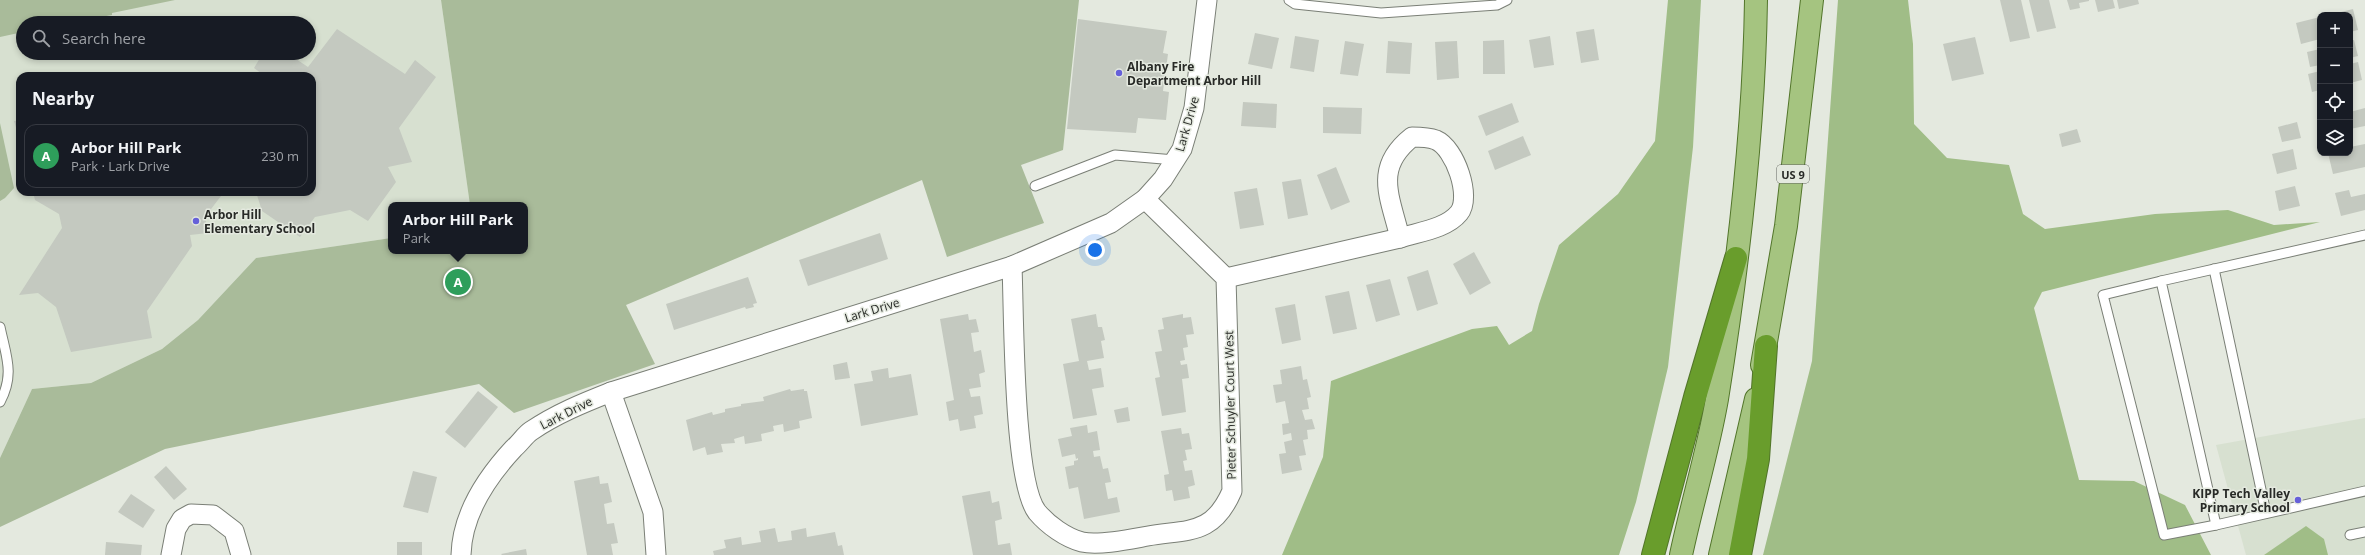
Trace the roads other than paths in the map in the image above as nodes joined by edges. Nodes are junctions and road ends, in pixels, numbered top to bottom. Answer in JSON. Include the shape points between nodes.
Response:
{"nodes":[{"id":1,"x":1207,"y":0,"type":"edge"},
{"id":2,"x":1289,"y":0,"type":"edge"},
{"id":3,"x":1507,"y":0,"type":"edge"},
{"id":4,"x":1756,"y":0,"type":"edge"},
{"id":5,"x":1812,"y":0,"type":"edge"},
{"id":6,"x":1176,"y":160,"type":"junction"},
{"id":7,"x":1035,"y":186,"type":"dead end"},
{"id":8,"x":1145,"y":199,"type":"junction"},
{"id":9,"x":2365,"y":235,"type":"edge"},
{"id":10,"x":1400,"y":238,"type":"junction"},
{"id":11,"x":1736,"y":258,"type":"junction"},
{"id":12,"x":1012,"y":266,"type":"junction"},
{"id":13,"x":2214,"y":269,"type":"junction"},
{"id":14,"x":1226,"y":278,"type":"junction"},
{"id":15,"x":2161,"y":281,"type":"junction"},
{"id":16,"x":0,"y":327,"type":"edge"},
{"id":17,"x":1766,"y":346,"type":"junction"},
{"id":18,"x":611,"y":392,"type":"junction"},
{"id":19,"x":0,"y":402,"type":"edge"},
{"id":20,"x":2365,"y":491,"type":"edge"},
{"id":21,"x":2266,"y":513,"type":"junction"},
{"id":22,"x":2216,"y":525,"type":"junction"},
{"id":23,"x":2365,"y":532,"type":"edge"},
{"id":24,"x":2350,"y":535,"type":"dead end"},
{"id":25,"x":171,"y":555,"type":"edge"},
{"id":26,"x":241,"y":555,"type":"edge"},
{"id":27,"x":461,"y":555,"type":"edge"},
{"id":28,"x":656,"y":555,"type":"edge"},
{"id":29,"x":1653,"y":555,"type":"edge"},
{"id":30,"x":1681,"y":555,"type":"edge"},
{"id":31,"x":1720,"y":555,"type":"edge"},
{"id":32,"x":1740,"y":555,"type":"edge"}],
"edges":[{"from":1,"to":6,"type":"street","name":"Lark Drive","via":[[1194,108]]},
{"from":2,"to":3,"type":"lane","via":[[1295,4],[1381,13],[1497,5]]},
{"from":4,"to":11,"type":"main road","via":[[1749,147]]},
{"from":5,"to":17,"type":"main road","name":"US 9","number":"US 9","via":[[1793,171]]},
{"from":6,"to":7,"type":"lane","via":[[1115,155]]},
{"from":6,"to":8,"type":"street","name":"Lark Drive"},
{"from":8,"to":12,"type":"street","name":"Lark Drive","via":[[1111,223]]},
{"from":8,"to":14,"type":"street"},
{"from":9,"to":13,"type":"lane"},
{"from":10,"to":10,"type":"street","via":[[1447,223],[1463,207],[1458,166],[1453,156],[1437,140],[1412,137],[1400,146],[1391,159],[1386,180]]},
{"from":10,"to":14,"type":"street"},
{"from":11,"to":29,"type":"highway"},
{"from":11,"to":30,"type":"main road","via":[[1716,400]]},
{"from":12,"to":14,"type":"street","name":"Pieter Schuyler Court West","via":[[1020,442],[1027,487],[1037,512],[1063,534],[1083,542],[1118,541],[1205,526],[1225,508],[1232,491]]},
{"from":12,"to":18,"type":"street","name":"Lark Drive"},
{"from":13,"to":15,"type":"lane"},
{"from":13,"to":21,"type":"lane"},
{"from":15,"to":22,"type":"lane"},
{"from":15,"to":22,"type":"lane","via":[[2103,295],[2164,535]]},
{"from":16,"to":19,"type":"lane","via":[[9,381]]},
{"from":17,"to":31,"type":"main road","number":"US 9"},
{"from":17,"to":32,"type":"highway","via":[[1758,458]]},
{"from":18,"to":27,"type":"street","name":"Lark Drive","via":[[569,409],[530,432],[495,469],[478,493],[461,544]]},
{"from":18,"to":28,"type":"street","via":[[653,512]]},
{"from":20,"to":21,"type":"lane"},
{"from":21,"to":22,"type":"lane"},
{"from":23,"to":24,"type":"lane"},
{"from":25,"to":26,"type":"street","via":[[176,529],[182,519],[191,514],[213,515],[234,531]]}]}
